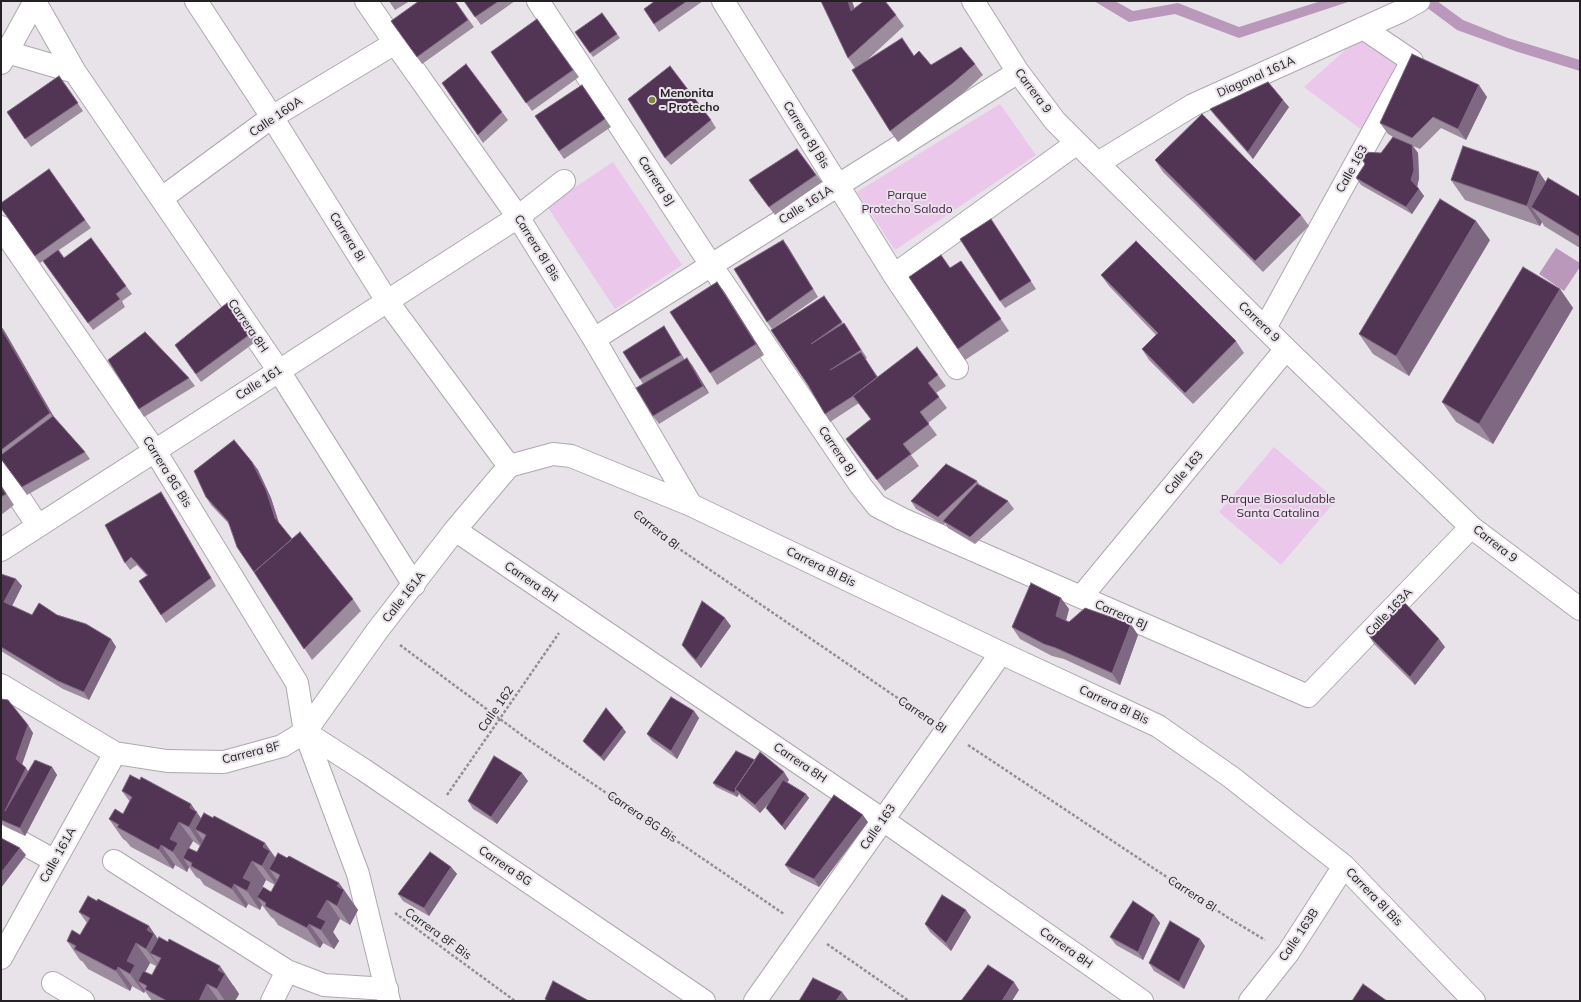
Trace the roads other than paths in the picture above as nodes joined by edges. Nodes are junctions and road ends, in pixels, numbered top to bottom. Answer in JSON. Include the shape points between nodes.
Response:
{"nodes":[{"id":1,"x":196,"y":1,"type":"edge"},
{"id":2,"x":366,"y":1,"type":"edge"},
{"id":3,"x":538,"y":1,"type":"edge"},
{"id":4,"x":723,"y":1,"type":"edge"},
{"id":5,"x":973,"y":1,"type":"edge"},
{"id":6,"x":1419,"y":1,"type":"edge"},
{"id":7,"x":35,"y":2,"type":"edge"},
{"id":8,"x":1363,"y":28,"type":"junction"},
{"id":9,"x":394,"y":43,"type":"junction"},
{"id":10,"x":3,"y":54,"type":"edge"},
{"id":11,"x":75,"y":72,"type":"junction"},
{"id":12,"x":1018,"y":72,"type":"junction"},
{"id":13,"x":272,"y":117,"type":"junction"},
{"id":14,"x":1077,"y":143,"type":"junction"},
{"id":15,"x":1098,"y":163,"type":"junction"},
{"id":16,"x":564,"y":181,"type":"dead end"},
{"id":17,"x":837,"y":185,"type":"junction"},
{"id":18,"x":162,"y":198,"type":"junction"},
{"id":19,"x":518,"y":217,"type":"junction"},
{"id":20,"x":1,"y":227,"type":"edge"},
{"id":21,"x":711,"y":265,"type":"junction"},
{"id":22,"x":894,"y":275,"type":"junction"},
{"id":23,"x":387,"y":301,"type":"junction"},
{"id":24,"x":1265,"y":328,"type":"junction"},
{"id":25,"x":594,"y":339,"type":"junction"},
{"id":26,"x":1286,"y":349,"type":"junction"},
{"id":27,"x":957,"y":368,"type":"edge"},
{"id":28,"x":279,"y":371,"type":"junction"},
{"id":29,"x":155,"y":451,"type":"junction"},
{"id":30,"x":509,"y":466,"type":"junction"},
{"id":31,"x":1,"y":470,"type":"edge"},
{"id":32,"x":691,"y":505,"type":"junction"},
{"id":33,"x":38,"y":526,"type":"junction"},
{"id":34,"x":1471,"y":527,"type":"junction"},
{"id":35,"x":455,"y":530,"type":"junction"},
{"id":36,"x":1,"y":550,"type":"edge"},
{"id":37,"x":414,"y":585,"type":"junction"},
{"id":38,"x":1081,"y":597,"type":"junction"},
{"id":39,"x":1580,"y":609,"type":"edge"},
{"id":40,"x":1001,"y":653,"type":"junction"},
{"id":41,"x":1,"y":685,"type":"edge"},
{"id":42,"x":1308,"y":696,"type":"joint"},
{"id":43,"x":305,"y":732,"type":"junction"},
{"id":44,"x":115,"y":753,"type":"junction"},
{"id":45,"x":883,"y":820,"type":"junction"},
{"id":46,"x":1,"y":831,"type":"edge"},
{"id":47,"x":55,"y":861,"type":"junction"},
{"id":48,"x":114,"y":861,"type":"dead end"},
{"id":49,"x":1344,"y":866,"type":"junction"},
{"id":50,"x":1,"y":958,"type":"edge"},
{"id":51,"x":287,"y":971,"type":"junction"},
{"id":52,"x":53,"y":983,"type":"dead end"},
{"id":53,"x":388,"y":995,"type":"edge"},
{"id":54,"x":83,"y":1001,"type":"edge"},
{"id":55,"x":272,"y":1001,"type":"edge"},
{"id":56,"x":704,"y":1001,"type":"edge"},
{"id":57,"x":755,"y":1001,"type":"edge"},
{"id":58,"x":1142,"y":1001,"type":"edge"},
{"id":59,"x":1250,"y":1001,"type":"edge"},
{"id":60,"x":1474,"y":1001,"type":"edge"}],
"edges":[{"from":1,"to":13,"type":"street","name":"Carrera 8I"},
{"from":2,"to":9,"type":"street","name":"Carrera 8I Bis"},
{"from":3,"to":21,"type":"street","name":"Carrera 8J"},
{"from":4,"to":17,"type":"street","name":"Carrera 8J Bis"},
{"from":5,"to":12,"type":"street","name":"Carrera 9"},
{"from":6,"to":8,"type":"street","name":"Diagonal 161A"},
{"from":7,"to":10,"type":"street"},
{"from":7,"to":11,"type":"street","name":"Carrera 8H"},
{"from":8,"to":15,"type":"street","name":"Diagonal 161A","via":[[1193,105]]},
{"from":8,"to":24,"type":"street","name":"Calle 163","via":[[1412,62]]},
{"from":9,"to":13,"type":"street","name":"Calle 160A"},
{"from":9,"to":19,"type":"street","name":"Carrera 8I Bis"},
{"from":10,"to":11,"type":"street"},
{"from":11,"to":18,"type":"street","name":"Carrera 8H"},
{"from":12,"to":14,"type":"street","name":"Carrera 9","via":[[1055,121]]},
{"from":12,"to":17,"type":"street","name":"Calle 161A"},
{"from":13,"to":18,"type":"street","name":"Calle 160A"},
{"from":13,"to":23,"type":"street","name":"Carrera 8I"},
{"from":14,"to":15,"type":"street","name":"Carrera 9"},
{"from":14,"to":22,"type":"street"},
{"from":15,"to":24,"type":"street","name":"Carrera 9"},
{"from":16,"to":19,"type":"street","name":"Calle 161"},
{"from":17,"to":21,"type":"street","name":"Calle 161A"},
{"from":17,"to":22,"type":"street","name":"Carrera 8J Bis"},
{"from":18,"to":28,"type":"street","name":"Carrera 8H"},
{"from":19,"to":23,"type":"street","name":"Calle 161"},
{"from":19,"to":25,"type":"street","name":"Carrera 8I Bis"},
{"from":20,"to":29,"type":"street","name":"Carrera 8G Bis"},
{"from":21,"to":25,"type":"street","name":"Calle 161A"},
{"from":21,"to":38,"type":"street","name":"Carrera 8J","via":[[856,480],[877,506]]},
{"from":22,"to":27,"type":"street","name":"Carrera 8J Bis"},
{"from":23,"to":28,"type":"street","name":"Calle 161"},
{"from":23,"to":30,"type":"street","name":"Carrera 8I"},
{"from":24,"to":26,"type":"street","name":"Carrera 9"},
{"from":25,"to":32,"type":"street","name":"Carrera 8I Bis"},
{"from":26,"to":34,"type":"street","name":"Carrera 9"},
{"from":26,"to":38,"type":"street","name":"Calle 163"},
{"from":28,"to":29,"type":"street","name":"Calle 161"},
{"from":28,"to":37,"type":"street","name":"Carrera 8H"},
{"from":29,"to":33,"type":"street","name":"Calle 161"},
{"from":29,"to":43,"type":"street","name":"Carrera 8G Bis","via":[[297,684]]},
{"from":30,"to":32,"type":"street","name":"Carrera 8I Bis","via":[[553,454],[571,456]]},
{"from":30,"to":35,"type":"street","name":"Calle 161A"},
{"from":31,"to":33,"type":"street"},
{"from":32,"to":40,"type":"street","name":"Carrera 8I Bis"},
{"from":33,"to":36,"type":"street","name":"Calle 161"},
{"from":34,"to":39,"type":"street","name":"Carrera 9"},
{"from":34,"to":42,"type":"street","name":"Calle 163A"},
{"from":35,"to":37,"type":"street","name":"Calle 161A"},
{"from":35,"to":45,"type":"street","name":"Carrera 8H"},
{"from":37,"to":43,"type":"street","name":"Calle 161A","via":[[377,631]]},
{"from":38,"to":42,"type":"street","name":"Carrera 8J"},
{"from":40,"to":45,"type":"street","name":"Calle 163"},
{"from":40,"to":49,"type":"street","name":"Carrera 8I Bis","via":[[1158,726],[1231,777]]},
{"from":41,"to":44,"type":"street","name":"Carrera 8F"},
{"from":43,"to":44,"type":"street","name":"Carrera 8F","via":[[282,746],[224,762],[167,761]]},
{"from":43,"to":53,"type":"street","via":[[358,874]]},
{"from":43,"to":56,"type":"street","name":"Carrera 8G"},
{"from":44,"to":47,"type":"street","name":"Calle 161A"},
{"from":45,"to":57,"type":"street","name":"Calle 163"},
{"from":45,"to":58,"type":"street","name":"Carrera 8H"},
{"from":46,"to":47,"type":"street"},
{"from":47,"to":50,"type":"street","name":"Calle 161A"},
{"from":48,"to":51,"type":"street"},
{"from":49,"to":59,"type":"street","name":"Calle 163B","via":[[1288,953]]},
{"from":49,"to":60,"type":"street","name":"Carrera 8I Bis"},
{"from":51,"to":53,"type":"street","via":[[324,985]]},
{"from":51,"to":55,"type":"street"},
{"from":52,"to":54,"type":"street"}]}
